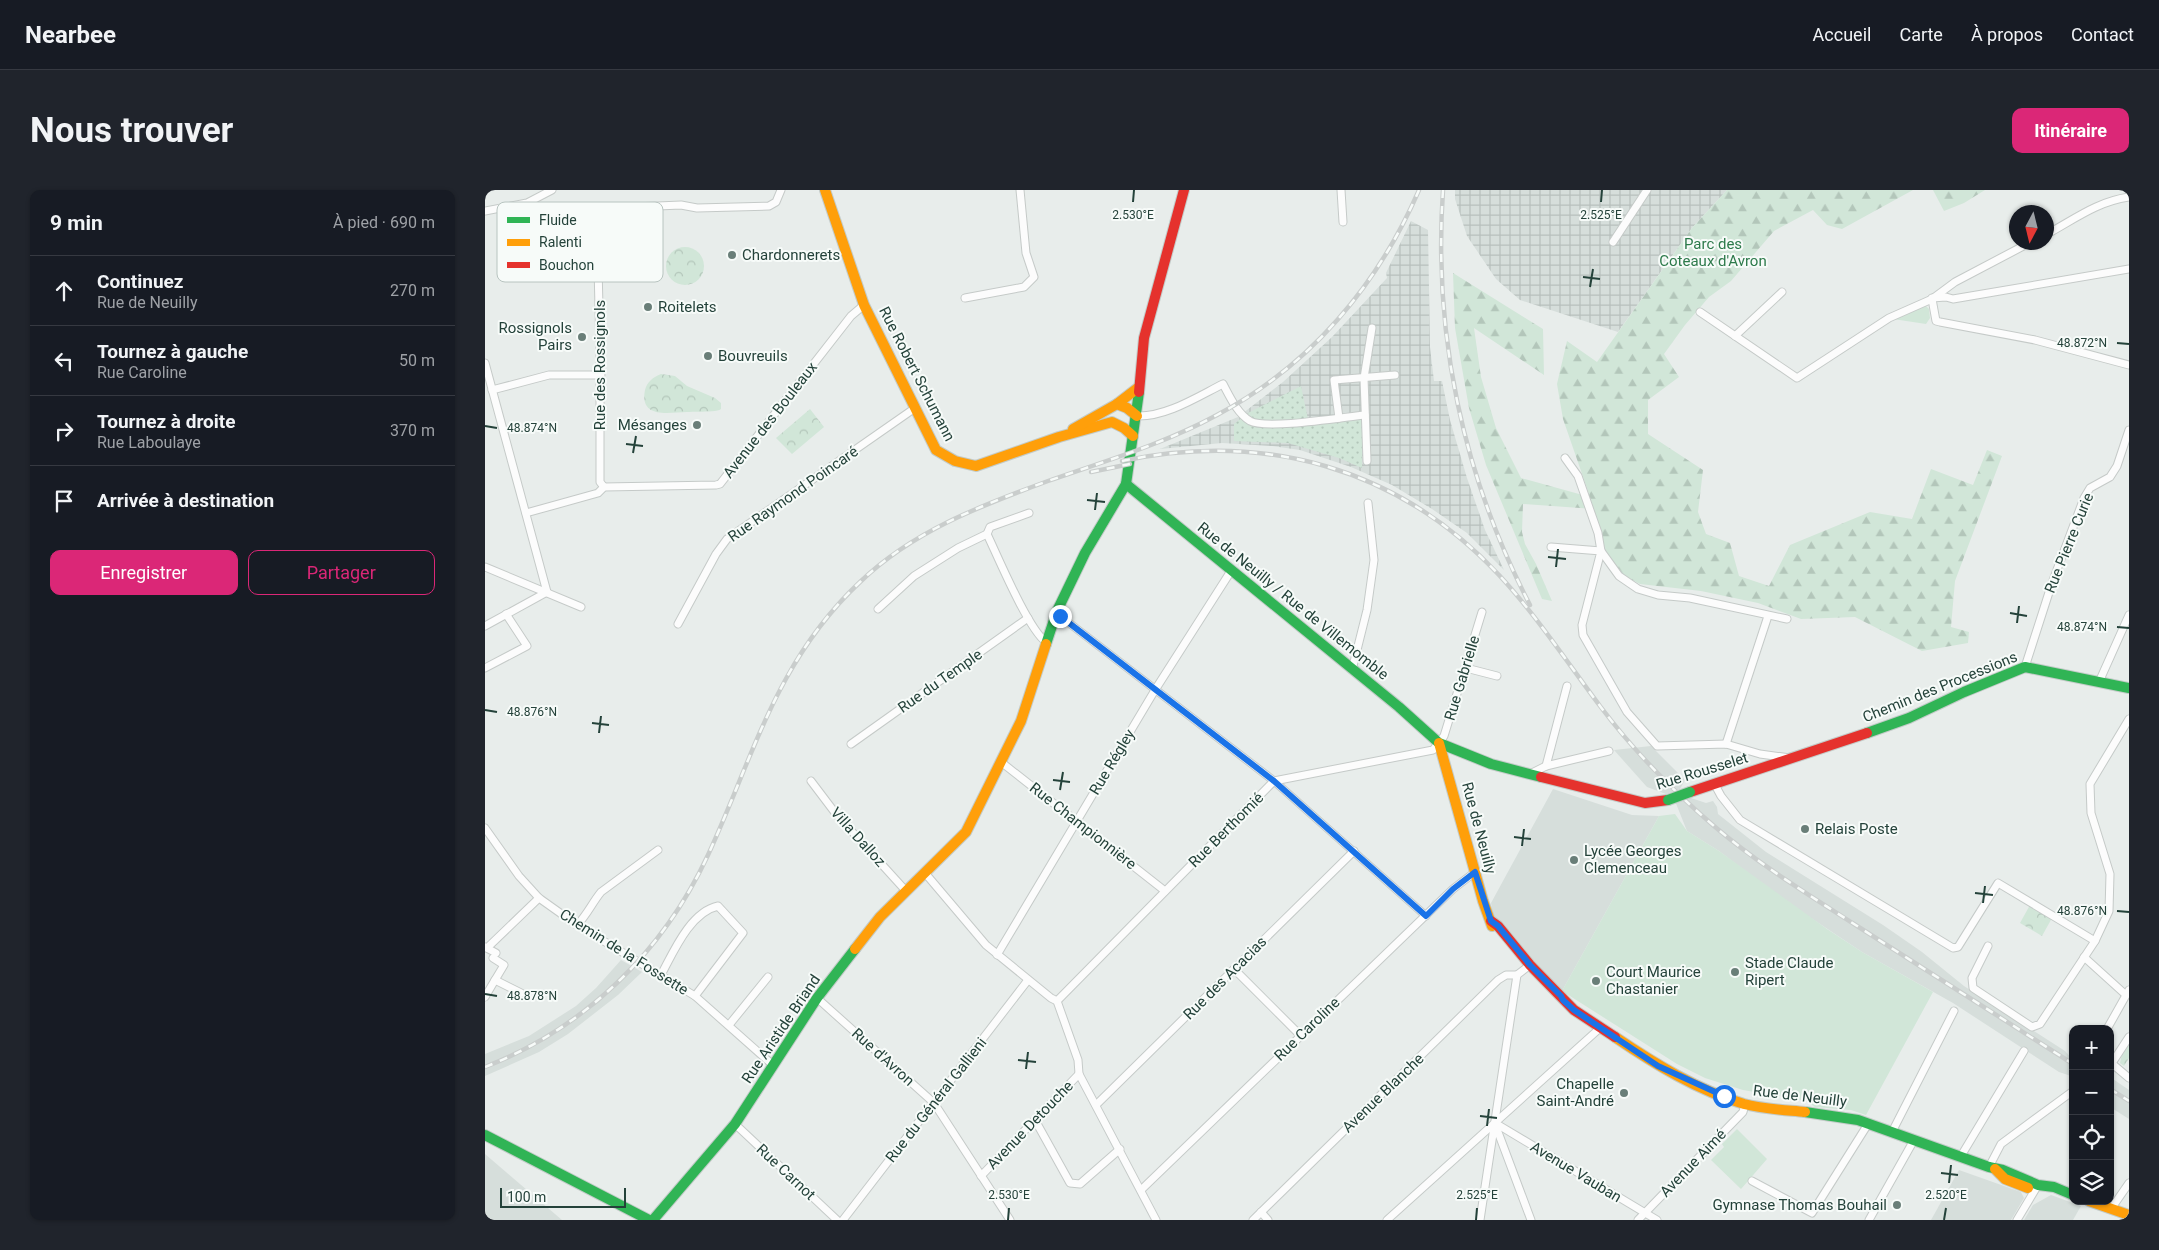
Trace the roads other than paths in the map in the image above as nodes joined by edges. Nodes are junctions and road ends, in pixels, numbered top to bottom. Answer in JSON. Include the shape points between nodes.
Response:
{"nodes":[{"id":1,"x":552,"y":190,"type":"edge"},
{"id":2,"x":781,"y":190,"type":"edge"},
{"id":3,"x":825,"y":190,"type":"edge"},
{"id":4,"x":1020,"y":190,"type":"edge"},
{"id":5,"x":1184,"y":190,"type":"edge"},
{"id":6,"x":1341,"y":190,"type":"edge"},
{"id":7,"x":1647,"y":190,"type":"edge"},
{"id":8,"x":2129,"y":197,"type":"edge"},
{"id":9,"x":529,"y":202,"type":"edge"},
{"id":10,"x":663,"y":206,"type":"edge"},
{"id":11,"x":1343,"y":222,"type":"dead end"},
{"id":12,"x":2054,"y":230,"type":"edge"},
{"id":13,"x":1613,"y":242,"type":"dead end"},
{"id":14,"x":2016,"y":250,"type":"edge"},
{"id":15,"x":2129,"y":269,"type":"edge"},
{"id":16,"x":599,"y":282,"type":"edge"},
{"id":17,"x":1782,"y":292,"type":"dead end"},
{"id":18,"x":965,"y":298,"type":"dead end"},
{"id":19,"x":1932,"y":298,"type":"junction"},
{"id":20,"x":864,"y":304,"type":"junction"},
{"id":21,"x":1700,"y":312,"type":"dead end"},
{"id":22,"x":1372,"y":328,"type":"dead end"},
{"id":23,"x":1735,"y":336,"type":"junction"},
{"id":24,"x":2129,"y":364,"type":"edge"},
{"id":25,"x":486,"y":368,"type":"edge"},
{"id":26,"x":601,"y":375,"type":"junction"},
{"id":27,"x":1395,"y":375,"type":"dead end"},
{"id":28,"x":1364,"y":378,"type":"junction"},
{"id":29,"x":1139,"y":387,"type":"junction"},
{"id":30,"x":492,"y":390,"type":"junction"},
{"id":31,"x":1117,"y":404,"type":"junction"},
{"id":32,"x":915,"y":408,"type":"junction"},
{"id":33,"x":1365,"y":415,"type":"junction"},
{"id":34,"x":1137,"y":416,"type":"junction"},
{"id":35,"x":1339,"y":418,"type":"junction"},
{"id":36,"x":1112,"y":422,"type":"junction"},
{"id":37,"x":2129,"y":430,"type":"edge"},
{"id":38,"x":1133,"y":436,"type":"junction"},
{"id":39,"x":1059,"y":437,"type":"junction"},
{"id":40,"x":1565,"y":458,"type":"dead end"},
{"id":41,"x":1367,"y":461,"type":"dead end"},
{"id":42,"x":1126,"y":484,"type":"junction"},
{"id":43,"x":604,"y":487,"type":"junction"},
{"id":44,"x":1368,"y":503,"type":"dead end"},
{"id":45,"x":526,"y":513,"type":"junction"},
{"id":46,"x":1029,"y":513,"type":"dead end"},
{"id":47,"x":987,"y":534,"type":"junction"},
{"id":48,"x":1551,"y":547,"type":"dead end"},
{"id":49,"x":1601,"y":551,"type":"junction"},
{"id":50,"x":485,"y":567,"type":"edge"},
{"id":51,"x":1231,"y":571,"type":"junction"},
{"id":52,"x":547,"y":592,"type":"junction"},
{"id":53,"x":581,"y":607,"type":"dead end"},
{"id":54,"x":878,"y":609,"type":"dead end"},
{"id":55,"x":1057,"y":611,"type":"junction"},
{"id":56,"x":1482,"y":612,"type":"dead end"},
{"id":57,"x":506,"y":614,"type":"junction"},
{"id":58,"x":2129,"y":615,"type":"edge"},
{"id":59,"x":1768,"y":616,"type":"junction"},
{"id":60,"x":1028,"y":618,"type":"junction"},
{"id":61,"x":1787,"y":619,"type":"dead end"},
{"id":62,"x":678,"y":624,"type":"dead end"},
{"id":63,"x":485,"y":626,"type":"edge"},
{"id":64,"x":1046,"y":642,"type":"junction"},
{"id":65,"x":2025,"y":667,"type":"junction"},
{"id":66,"x":485,"y":668,"type":"edge"},
{"id":67,"x":1465,"y":668,"type":"junction"},
{"id":68,"x":1352,"y":670,"type":"junction"},
{"id":69,"x":1497,"y":676,"type":"dead end"},
{"id":70,"x":2099,"y":682,"type":"junction"},
{"id":71,"x":1567,"y":686,"type":"dead end"},
{"id":72,"x":2129,"y":688,"type":"edge"},
{"id":73,"x":1155,"y":690,"type":"junction"},
{"id":74,"x":2129,"y":719,"type":"edge"},
{"id":75,"x":1439,"y":743,"type":"junction"},
{"id":76,"x":851,"y":744,"type":"dead end"},
{"id":77,"x":1726,"y":744,"type":"junction"},
{"id":78,"x":1609,"y":751,"type":"dead end"},
{"id":79,"x":1795,"y":758,"type":"junction"},
{"id":80,"x":1001,"y":762,"type":"junction"},
{"id":81,"x":1545,"y":766,"type":"junction"},
{"id":82,"x":1530,"y":774,"type":"junction"},
{"id":83,"x":811,"y":781,"type":"dead end"},
{"id":84,"x":1274,"y":781,"type":"junction"},
{"id":85,"x":1713,"y":784,"type":"junction"},
{"id":86,"x":1077,"y":821,"type":"junction"},
{"id":87,"x":485,"y":828,"type":"edge"},
{"id":88,"x":658,"y":850,"type":"dead end"},
{"id":89,"x":1354,"y":852,"type":"junction"},
{"id":90,"x":1475,"y":872,"type":"junction"},
{"id":91,"x":925,"y":873,"type":"junction"},
{"id":92,"x":906,"y":891,"type":"junction"},
{"id":93,"x":1165,"y":891,"type":"junction"},
{"id":94,"x":539,"y":898,"type":"junction"},
{"id":95,"x":1426,"y":916,"type":"junction"},
{"id":96,"x":577,"y":925,"type":"junction"},
{"id":97,"x":2095,"y":941,"type":"junction"},
{"id":98,"x":1988,"y":946,"type":"dead end"},
{"id":99,"x":486,"y":948,"type":"edge"},
{"id":100,"x":997,"y":955,"type":"junction"},
{"id":101,"x":2085,"y":957,"type":"junction"},
{"id":102,"x":1234,"y":969,"type":"junction"},
{"id":103,"x":1524,"y":969,"type":"junction"},
{"id":104,"x":661,"y":975,"type":"junction"},
{"id":105,"x":768,"y":977,"type":"dead end"},
{"id":106,"x":495,"y":980,"type":"junction"},
{"id":107,"x":1028,"y":980,"type":"junction"},
{"id":108,"x":521,"y":993,"type":"dead end"},
{"id":109,"x":2127,"y":993,"type":"edge"},
{"id":110,"x":695,"y":996,"type":"junction"},
{"id":111,"x":485,"y":998,"type":"edge"},
{"id":112,"x":817,"y":998,"type":"junction"},
{"id":113,"x":1057,"y":1001,"type":"junction"},
{"id":114,"x":1954,"y":1011,"type":"dead end"},
{"id":115,"x":2109,"y":1025,"type":"edge"},
{"id":116,"x":729,"y":1026,"type":"junction"},
{"id":117,"x":1600,"y":1028,"type":"junction"},
{"id":118,"x":1300,"y":1035,"type":"junction"},
{"id":119,"x":2129,"y":1037,"type":"edge"},
{"id":120,"x":2024,"y":1051,"type":"dead end"},
{"id":121,"x":2114,"y":1058,"type":"edge"},
{"id":122,"x":2114,"y":1065,"type":"edge"},
{"id":123,"x":774,"y":1066,"type":"junction"},
{"id":124,"x":1079,"y":1074,"type":"junction"},
{"id":125,"x":2129,"y":1078,"type":"edge"},
{"id":126,"x":2069,"y":1094,"type":"edge"},
{"id":127,"x":934,"y":1103,"type":"junction"},
{"id":128,"x":1745,"y":1104,"type":"junction"},
{"id":129,"x":1096,"y":1105,"type":"junction"},
{"id":130,"x":1035,"y":1120,"type":"junction"},
{"id":131,"x":1495,"y":1123,"type":"junction"},
{"id":132,"x":735,"y":1124,"type":"junction"},
{"id":133,"x":1868,"y":1124,"type":"junction"},
{"id":134,"x":1892,"y":1132,"type":"junction"},
{"id":135,"x":485,"y":1135,"type":"edge"},
{"id":136,"x":1914,"y":1140,"type":"junction"},
{"id":137,"x":1120,"y":1149,"type":"junction"},
{"id":138,"x":1961,"y":1156,"type":"junction"},
{"id":139,"x":1992,"y":1168,"type":"junction"},
{"id":140,"x":981,"y":1176,"type":"junction"},
{"id":141,"x":1752,"y":1181,"type":"dead end"},
{"id":142,"x":2129,"y":1183,"type":"edge"},
{"id":143,"x":2036,"y":1187,"type":"junction"},
{"id":144,"x":1141,"y":1190,"type":"junction"},
{"id":145,"x":2069,"y":1195,"type":"edge"},
{"id":146,"x":2100,"y":1205,"type":"edge"},
{"id":147,"x":2111,"y":1209,"type":"junction"},
{"id":148,"x":1261,"y":1212,"type":"junction"},
{"id":149,"x":1645,"y":1213,"type":"junction"},
{"id":150,"x":2129,"y":1215,"type":"edge"},
{"id":151,"x":649,"y":1220,"type":"edge"},
{"id":152,"x":653,"y":1220,"type":"edge"},
{"id":153,"x":837,"y":1220,"type":"edge"},
{"id":154,"x":843,"y":1220,"type":"edge"},
{"id":155,"x":1010,"y":1220,"type":"edge"},
{"id":156,"x":1156,"y":1220,"type":"edge"},
{"id":157,"x":1253,"y":1220,"type":"edge"},
{"id":158,"x":1268,"y":1220,"type":"edge"},
{"id":159,"x":1387,"y":1220,"type":"edge"},
{"id":160,"x":1480,"y":1220,"type":"edge"},
{"id":161,"x":1531,"y":1220,"type":"edge"},
{"id":162,"x":1638,"y":1220,"type":"edge"},
{"id":163,"x":1657,"y":1220,"type":"edge"},
{"id":164,"x":1869,"y":1220,"type":"edge"},
{"id":165,"x":2017,"y":1220,"type":"edge"}],
"edges":[{"from":1,"to":9,"type":"street"},
{"from":2,"to":10,"type":"street","name":"Rue des Rossignols","via":[[769,206]]},
{"from":3,"to":20,"type":"main road","name":"Rue Robert Schumann"},
{"from":4,"to":18,"type":"street","via":[[1026,253],[1033,277],[1024,287]]},
{"from":5,"to":29,"type":"main road","name":"Rue Aristide Briand","via":[[1144,338]]},
{"from":6,"to":11,"type":"street"},
{"from":7,"to":13,"type":"street"},
{"from":8,"to":12,"type":"street","via":[[2103,203]]},
{"from":14,"to":19,"type":"street"},
{"from":15,"to":19,"type":"street","via":[[1953,299]]},
{"from":16,"to":26,"type":"street","name":"Rue des Rossignols"},
{"from":17,"to":23,"type":"street"},
{"from":19,"to":23,"type":"street","via":[[1889,318],[1797,378]]},
{"from":19,"to":24,"type":"street","via":[[1936,321],[2035,340]]},
{"from":20,"to":32,"type":"main road","name":"Rue Robert Schumann"},
{"from":20,"to":43,"type":"street","name":"Avenue des Bouleaux","via":[[851,316],[720,484]]},
{"from":21,"to":23,"type":"street"},
{"from":22,"to":28,"type":"street"},
{"from":25,"to":30,"type":"street"},
{"from":26,"to":30,"type":"street","via":[[549,375]]},
{"from":26,"to":43,"type":"street","name":"Rue des Rossignols","via":[[600,482]]},
{"from":27,"to":28,"type":"street"},
{"from":28,"to":33,"type":"street"},
{"from":28,"to":35,"type":"street","via":[[1334,380]]},
{"from":29,"to":31,"type":"main road","name":"Rue Robert Schumann"},
{"from":29,"to":34,"type":"main road","name":"Rue Aristide Briand"},
{"from":30,"to":45,"type":"street"},
{"from":31,"to":34,"type":"main road"},
{"from":31,"to":39,"type":"main road","name":"Rue Robert Schumann"},
{"from":32,"to":39,"type":"main road","name":"Rue Robert Schumann","via":[[936,450],[948,460],[962,465],[976,466]]},
{"from":32,"to":62,"type":"street","name":"Rue Raymond Poincaré","via":[[727,539]]},
{"from":33,"to":35,"type":"street"},
{"from":33,"to":41,"type":"street"},
{"from":34,"to":35,"type":"street","via":[[1176,407],[1223,384],[1240,414],[1252,422],[1269,424]]},
{"from":34,"to":36,"type":"main road","name":"Rue Robert Schumann"},
{"from":34,"to":38,"type":"main road","name":"Rue Aristide Briand"},
{"from":36,"to":38,"type":"main road"},
{"from":36,"to":39,"type":"main road","name":"Rue Robert Schumann"},
{"from":37,"to":65,"type":"street","name":"Rue Pierre Curie","via":[[2114,472],[2091,488],[2084,498]]},
{"from":38,"to":42,"type":"main road","name":"Rue Aristide Briand"},
{"from":40,"to":49,"type":"street","via":[[1578,476]]},
{"from":42,"to":51,"type":"main road","name":"Rue de Neuilly / Rue de Villemomble"},
{"from":42,"to":55,"type":"main road","name":"Rue Aristide Briand","via":[[1085,553]]},
{"from":43,"to":45,"type":"street","name":"Avenue des Bouleaux","via":[[598,493]]},
{"from":44,"to":68,"type":"street","via":[[1374,560],[1367,610]]},
{"from":45,"to":52,"type":"street"},
{"from":46,"to":47,"type":"street","via":[[990,527]]},
{"from":47,"to":54,"type":"street","via":[[914,576]]},
{"from":47,"to":60,"type":"street"},
{"from":48,"to":49,"type":"street"},
{"from":49,"to":59,"type":"street","via":[[1619,576],[1638,588],[1658,595],[1691,598]]},
{"from":49,"to":77,"type":"street","via":[[1582,626],[1583,635],[1627,712],[1657,746]]},
{"from":50,"to":52,"type":"street"},
{"from":51,"to":68,"type":"main road","name":"Rue de Neuilly / Rue de Villemomble"},
{"from":51,"to":73,"type":"street","name":"Rue Régley"},
{"from":52,"to":53,"type":"street"},
{"from":52,"to":57,"type":"street"},
{"from":55,"to":64,"type":"main road","name":"Rue Aristide Briand"},
{"from":55,"to":73,"type":"street"},
{"from":56,"to":67,"type":"street","name":"Rue Gabrielle"},
{"from":57,"to":63,"type":"street"},
{"from":57,"to":66,"type":"street","via":[[527,646]]},
{"from":58,"to":70,"type":"street"},
{"from":59,"to":61,"type":"street"},
{"from":59,"to":77,"type":"street"},
{"from":60,"to":64,"type":"street"},
{"from":60,"to":76,"type":"street","name":"Rue du Temple"},
{"from":64,"to":80,"type":"main road","name":"Rue Aristide Briand","via":[[1021,721]]},
{"from":65,"to":70,"type":"main road","name":"Chemin des Processions"},
{"from":65,"to":79,"type":"main road","name":"Chemin des Processions","via":[[1909,718]]},
{"from":67,"to":69,"type":"street"},
{"from":67,"to":75,"type":"street","name":"Rue Gabrielle"},
{"from":68,"to":75,"type":"main road","name":"Rue de Neuilly / Rue de Villemomble"},
{"from":70,"to":72,"type":"main road","name":"Chemin des Processions"},
{"from":71,"to":81,"type":"street"},
{"from":73,"to":84,"type":"street"},
{"from":73,"to":86,"type":"street","name":"Rue Régley"},
{"from":74,"to":97,"type":"street","via":[[2090,784],[2091,813],[2111,887],[2109,911]]},
{"from":75,"to":82,"type":"main road","name":"Rue Rousselet","via":[[1491,764]]},
{"from":75,"to":84,"type":"street","name":"Rue Berthomié","via":[[1433,750]]},
{"from":75,"to":90,"type":"main road","name":"Rue de Neuilly"},
{"from":77,"to":79,"type":"street","via":[[1760,754]]},
{"from":78,"to":81,"type":"street"},
{"from":79,"to":85,"type":"main road","name":"Rue Rousselet"},
{"from":80,"to":86,"type":"street","name":"Rue Championnière"},
{"from":80,"to":91,"type":"main road","name":"Rue Aristide Briand","via":[[966,832]]},
{"from":81,"to":82,"type":"street"},
{"from":82,"to":85,"type":"main road","name":"Rue Rousselet","bridge":true,"via":[[1645,803],[1668,800]]},
{"from":83,"to":92,"type":"street","name":"Villa Dalloz"},
{"from":84,"to":89,"type":"street"},
{"from":84,"to":93,"type":"street","name":"Rue Berthomié"},
{"from":85,"to":97,"type":"street","via":[[1740,820],[1953,948],[1959,947],[1998,883]]},
{"from":86,"to":93,"type":"street","name":"Rue Championnière"},
{"from":86,"to":100,"type":"street","name":"Rue Régley"},
{"from":87,"to":94,"type":"street","name":"Chemin de la Fossette"},
{"from":88,"to":96,"type":"street","via":[[601,892]]},
{"from":89,"to":95,"type":"street"},
{"from":89,"to":102,"type":"street","name":"Rue des Acacias"},
{"from":90,"to":95,"type":"street","name":"Rue Caroline"},
{"from":90,"to":103,"type":"main road","name":"Rue de Neuilly","via":[[1493,930]]},
{"from":91,"to":92,"type":"main road","name":"Rue Aristide Briand"},
{"from":91,"to":100,"type":"street"},
{"from":92,"to":112,"type":"main road","name":"Rue Aristide Briand","via":[[880,917]]},
{"from":93,"to":113,"type":"street","name":"Rue Berthomié"},
{"from":94,"to":96,"type":"street","name":"Chemin de la Fossette"},
{"from":94,"to":99,"type":"street"},
{"from":95,"to":118,"type":"street","name":"Rue Caroline"},
{"from":96,"to":104,"type":"street","name":"Chemin de la Fossette"},
{"from":97,"to":101,"type":"street"},
{"from":98,"to":101,"type":"street","via":[[1972,978],[1973,988],[2032,1027],[2040,1024]]},
{"from":99,"to":106,"type":"street","via":[[504,965]]},
{"from":100,"to":107,"type":"street"},
{"from":101,"to":109,"type":"street"},
{"from":102,"to":118,"type":"street"},
{"from":102,"to":129,"type":"street","name":"Rue des Acacias"},
{"from":103,"to":117,"type":"main road","name":"Rue de Neuilly"},
{"from":103,"to":131,"type":"street"},
{"from":103,"to":148,"type":"street","name":"Avenue Blanche","via":[[1498,980]]},
{"from":104,"to":110,"type":"street","name":"Chemin de la Fossette"},
{"from":104,"to":110,"type":"street","via":[[686,931],[711,908],[718,906],[743,934]]},
{"from":105,"to":116,"type":"street"},
{"from":106,"to":108,"type":"street"},
{"from":106,"to":111,"type":"street"},
{"from":107,"to":113,"type":"street"},
{"from":107,"to":127,"type":"street","name":"Rue du Général Gallieni"},
{"from":109,"to":115,"type":"street"},
{"from":110,"to":116,"type":"street","name":"Chemin de la Fossette"},
{"from":112,"to":123,"type":"main road","name":"Rue Aristide Briand"},
{"from":112,"to":127,"type":"street","name":"Rue d'Avron"},
{"from":113,"to":124,"type":"street","via":[[1078,1060]]},
{"from":114,"to":134,"type":"street"},
{"from":116,"to":123,"type":"street","name":"Chemin de la Fossette"},
{"from":117,"to":128,"type":"main road","name":"Rue de Neuilly","via":[[1658,1066]]},
{"from":117,"to":131,"type":"street"},
{"from":118,"to":144,"type":"street","name":"Rue Caroline"},
{"from":119,"to":121,"type":"street"},
{"from":120,"to":138,"type":"street"},
{"from":122,"to":125,"type":"street"},
{"from":123,"to":132,"type":"main road","name":"Rue Aristide Briand"},
{"from":124,"to":129,"type":"street"},
{"from":124,"to":130,"type":"street","name":"Avenue Detouche"},
{"from":126,"to":139,"type":"street","via":[[2001,1144]]},
{"from":127,"to":140,"type":"street","name":"Rue d'Avron"},
{"from":127,"to":154,"type":"street","name":"Rue du Général Gallieni"},
{"from":128,"to":133,"type":"main road","name":"Rue de Neuilly","via":[[1846,1117]]},
{"from":128,"to":149,"type":"street","name":"Avenue Aimé","via":[[1743,1112]]},
{"from":129,"to":137,"type":"street"},
{"from":130,"to":137,"type":"street","via":[[1070,1183],[1080,1184]]},
{"from":130,"to":140,"type":"street","name":"Avenue Detouche"},
{"from":131,"to":149,"type":"street","name":"Avenue Vauban"},
{"from":131,"to":159,"type":"street"},
{"from":131,"to":160,"type":"street"},
{"from":131,"to":161,"type":"street"},
{"from":132,"to":152,"type":"main road","name":"Rue Aristide Briand"},
{"from":132,"to":153,"type":"street","name":"Rue Carnot"},
{"from":133,"to":134,"type":"main road","name":"Rue de Neuilly"},
{"from":133,"to":141,"type":"street","via":[[1812,1213]]},
{"from":134,"to":136,"type":"main road","name":"Rue de Neuilly"},
{"from":135,"to":151,"type":"main road"},
{"from":136,"to":138,"type":"main road","name":"Rue de Neuilly"},
{"from":136,"to":164,"type":"street"},
{"from":137,"to":144,"type":"street"},
{"from":138,"to":139,"type":"main road","name":"Rue de Neuilly"},
{"from":139,"to":143,"type":"main road","name":"Rue de Neuilly","via":[[2005,1179]]},
{"from":140,"to":155,"type":"street","name":"Rue d'Avron"},
{"from":142,"to":147,"type":"street"},
{"from":143,"to":145,"type":"main road","name":"Rue de Neuilly"},
{"from":143,"to":165,"type":"street"},
{"from":144,"to":156,"type":"street"},
{"from":146,"to":147,"type":"main road"},
{"from":147,"to":150,"type":"main road"},
{"from":148,"to":157,"type":"street","name":"Avenue Blanche"},
{"from":148,"to":158,"type":"street"},
{"from":149,"to":162,"type":"street","name":"Avenue Aimé"},
{"from":149,"to":163,"type":"street","name":"Avenue Vauban"}]}
